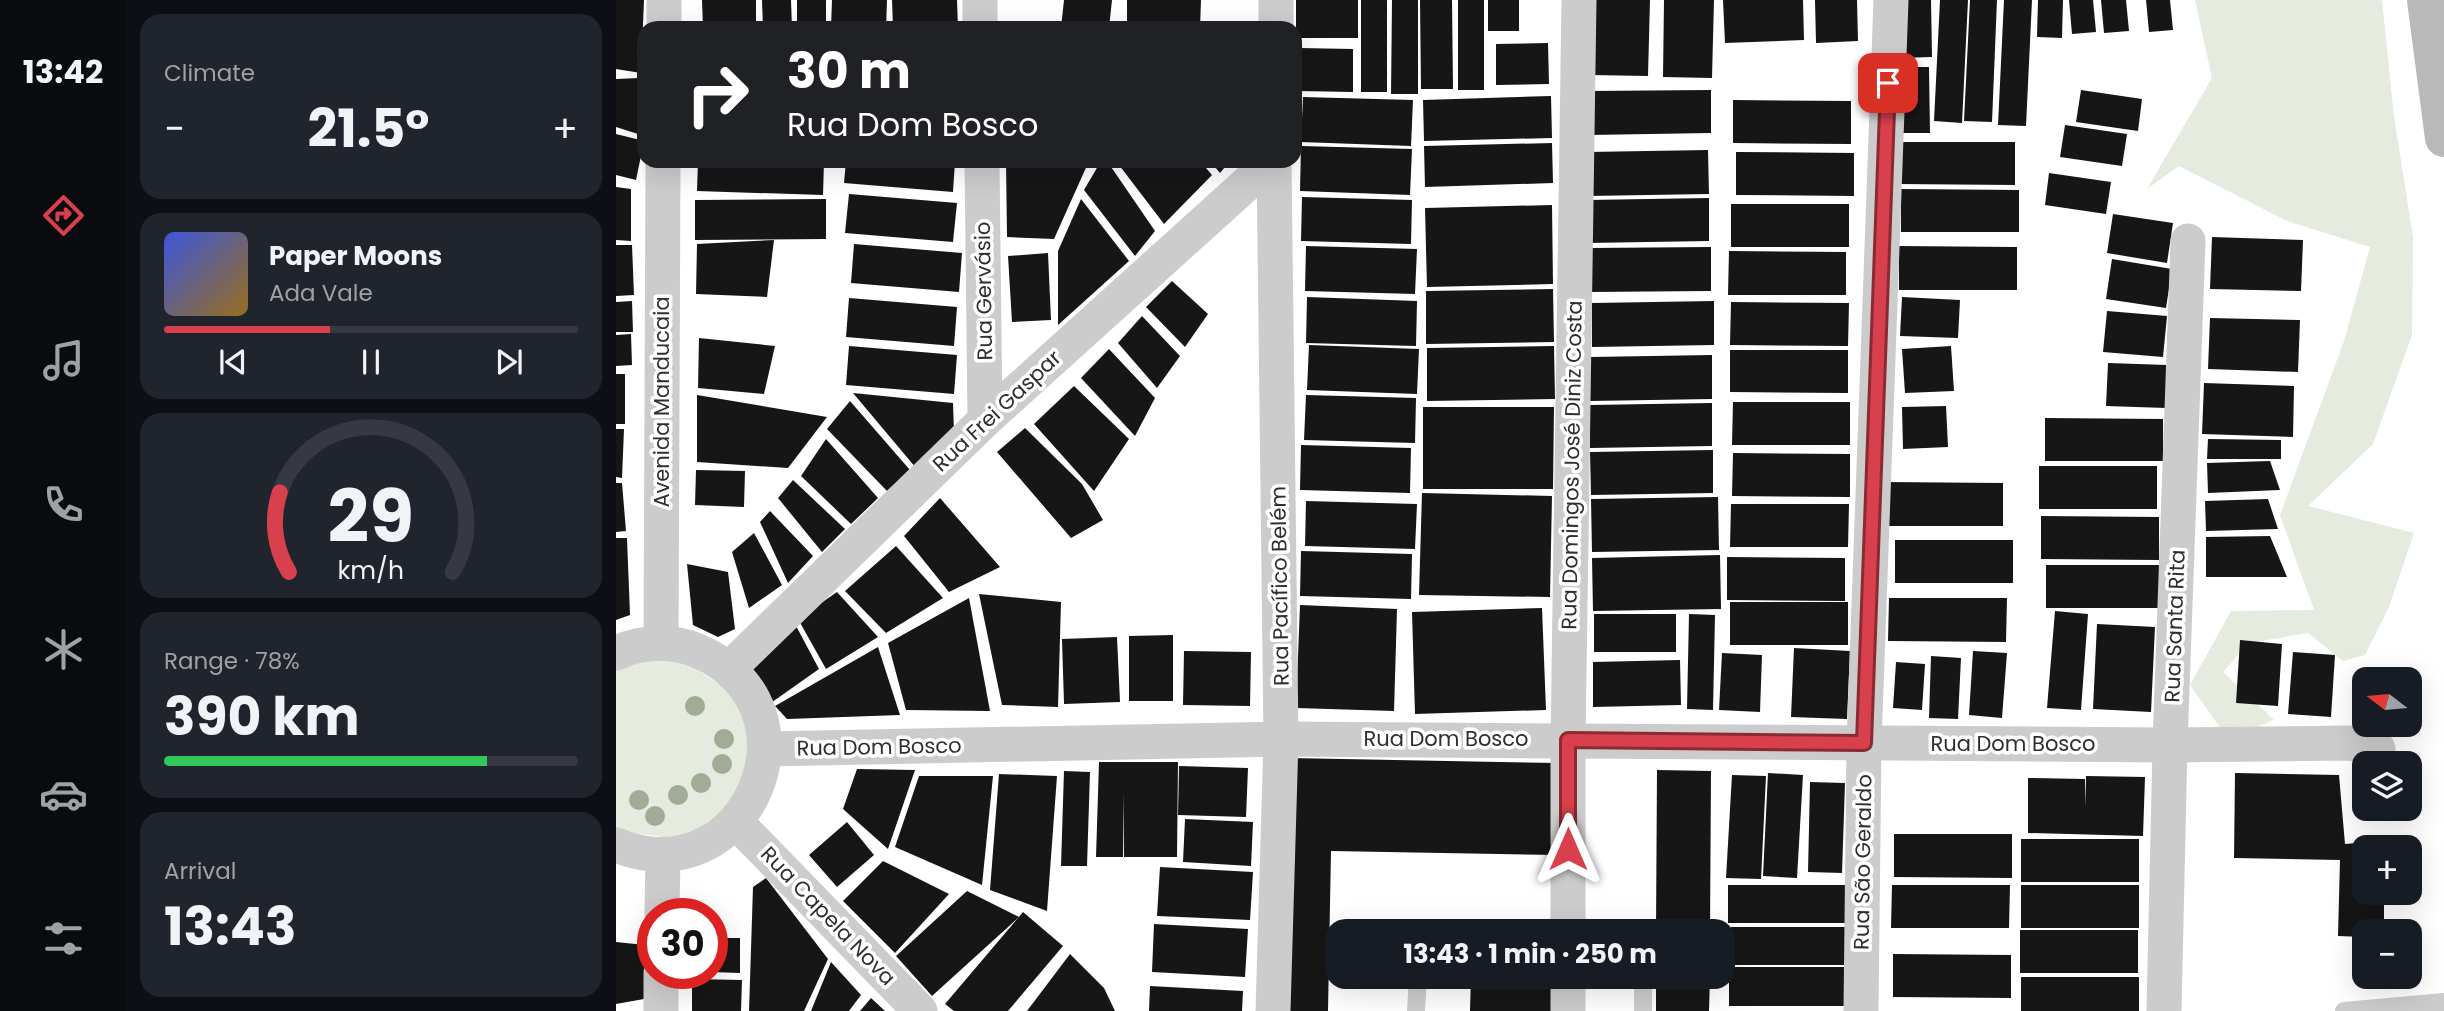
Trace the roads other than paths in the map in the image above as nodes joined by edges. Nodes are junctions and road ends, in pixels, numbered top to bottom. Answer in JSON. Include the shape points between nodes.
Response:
{"nodes":[{"id":1,"x":664,"y":0,"type":"edge"},
{"id":2,"x":980,"y":0,"type":"edge"},
{"id":3,"x":1276,"y":0,"type":"edge"},
{"id":4,"x":1579,"y":0,"type":"edge"},
{"id":5,"x":1891,"y":0,"type":"edge"},
{"id":6,"x":2426,"y":0,"type":"edge"},
{"id":7,"x":664,"y":21,"type":"edge"},
{"id":8,"x":980,"y":21,"type":"edge"},
{"id":9,"x":1276,"y":21,"type":"edge"},
{"id":10,"x":2444,"y":138,"type":"edge"},
{"id":11,"x":663,"y":168,"type":"edge"},
{"id":12,"x":982,"y":168,"type":"edge"},
{"id":13,"x":1265,"y":168,"type":"edge"},
{"id":14,"x":1273,"y":168,"type":"edge"},
{"id":15,"x":2188,"y":241,"type":"dead end"},
{"id":16,"x":985,"y":420,"type":"junction"},
{"id":17,"x":662,"y":643,"type":"junction"},
{"id":18,"x":616,"y":653,"type":"edge"},
{"id":19,"x":730,"y":668,"type":"junction"},
{"id":20,"x":1282,"y":739,"type":"junction"},
{"id":21,"x":1568,"y":740,"type":"junction"},
{"id":22,"x":1864,"y":743,"type":"junction"},
{"id":23,"x":2171,"y":745,"type":"junction"},
{"id":24,"x":765,"y":749,"type":"junction"},
{"id":25,"x":2378,"y":749,"type":"dead end"},
{"id":26,"x":736,"y":822,"type":"junction"},
{"id":27,"x":616,"y":845,"type":"edge"},
{"id":28,"x":663,"y":854,"type":"junction"},
{"id":29,"x":662,"y":898,"type":"edge"},
{"id":30,"x":1568,"y":919,"type":"edge"},
{"id":31,"x":661,"y":989,"type":"edge"},
{"id":32,"x":1417,"y":989,"type":"edge"},
{"id":33,"x":1569,"y":989,"type":"edge"},
{"id":34,"x":1643,"y":989,"type":"edge"},
{"id":35,"x":2444,"y":1002,"type":"edge"},
{"id":36,"x":661,"y":1011,"type":"edge"},
{"id":37,"x":920,"y":1011,"type":"edge"},
{"id":38,"x":1273,"y":1011,"type":"edge"},
{"id":39,"x":1416,"y":1011,"type":"edge"},
{"id":40,"x":1568,"y":1011,"type":"edge"},
{"id":41,"x":1643,"y":1011,"type":"edge"},
{"id":42,"x":1861,"y":1011,"type":"edge"},
{"id":43,"x":2164,"y":1011,"type":"edge"},
{"id":44,"x":2344,"y":1011,"type":"edge"}],
"edges":[{"from":1,"to":7,"type":"street"},
{"from":2,"to":8,"type":"street"},
{"from":3,"to":9,"type":"street"},
{"from":4,"to":21,"type":"street","name":"Rua Domingos José Diniz Costa"},
{"from":5,"to":22,"type":"street","name":"Rua São Geraldo"},
{"from":6,"to":10,"type":"main road"},
{"from":11,"to":17,"type":"street","name":"Avenida Manducaia"},
{"from":12,"to":16,"type":"street","name":"Rua Gervásio"},
{"from":13,"to":16,"type":"street","name":"Rua Frei Gaspar"},
{"from":14,"to":20,"type":"street","name":"Rua Pacífico Belém"},
{"from":15,"to":23,"type":"street","name":"Rua Santa Rita"},
{"from":16,"to":19,"type":"street","name":"Rua Frei Gaspar"},
{"from":17,"to":18,"type":"street"},
{"from":17,"to":19,"type":"street","via":[[688,647]]},
{"from":19,"to":24,"type":"street","via":[[751,697],[762,724]]},
{"from":20,"to":21,"type":"street","name":"Rua Dom Bosco"},
{"from":20,"to":24,"type":"street","name":"Rua Dom Bosco"},
{"from":20,"to":38,"type":"street","name":"Rua Pacífico Belém"},
{"from":21,"to":22,"type":"street","name":"Rua Dom Bosco"},
{"from":21,"to":30,"type":"street","name":"Rua Domingos José Diniz Costa"},
{"from":22,"to":23,"type":"street","name":"Rua Dom Bosco"},
{"from":22,"to":42,"type":"street","name":"Rua São Geraldo"},
{"from":23,"to":25,"type":"street","name":"Rua Dom Bosco","via":[[2350,743]]},
{"from":23,"to":43,"type":"street","name":"Rua Santa Rita"},
{"from":24,"to":26,"type":"street","via":[[751,801]]},
{"from":26,"to":28,"type":"street","via":[[692,849]]},
{"from":26,"to":37,"type":"street","name":"Rua Capela Nova"},
{"from":27,"to":28,"type":"street"},
{"from":28,"to":29,"type":"street"},
{"from":31,"to":36,"type":"street"},
{"from":32,"to":39,"type":"lane"},
{"from":33,"to":40,"type":"street"},
{"from":34,"to":41,"type":"lane"},
{"from":35,"to":44,"type":"lane"}]}
